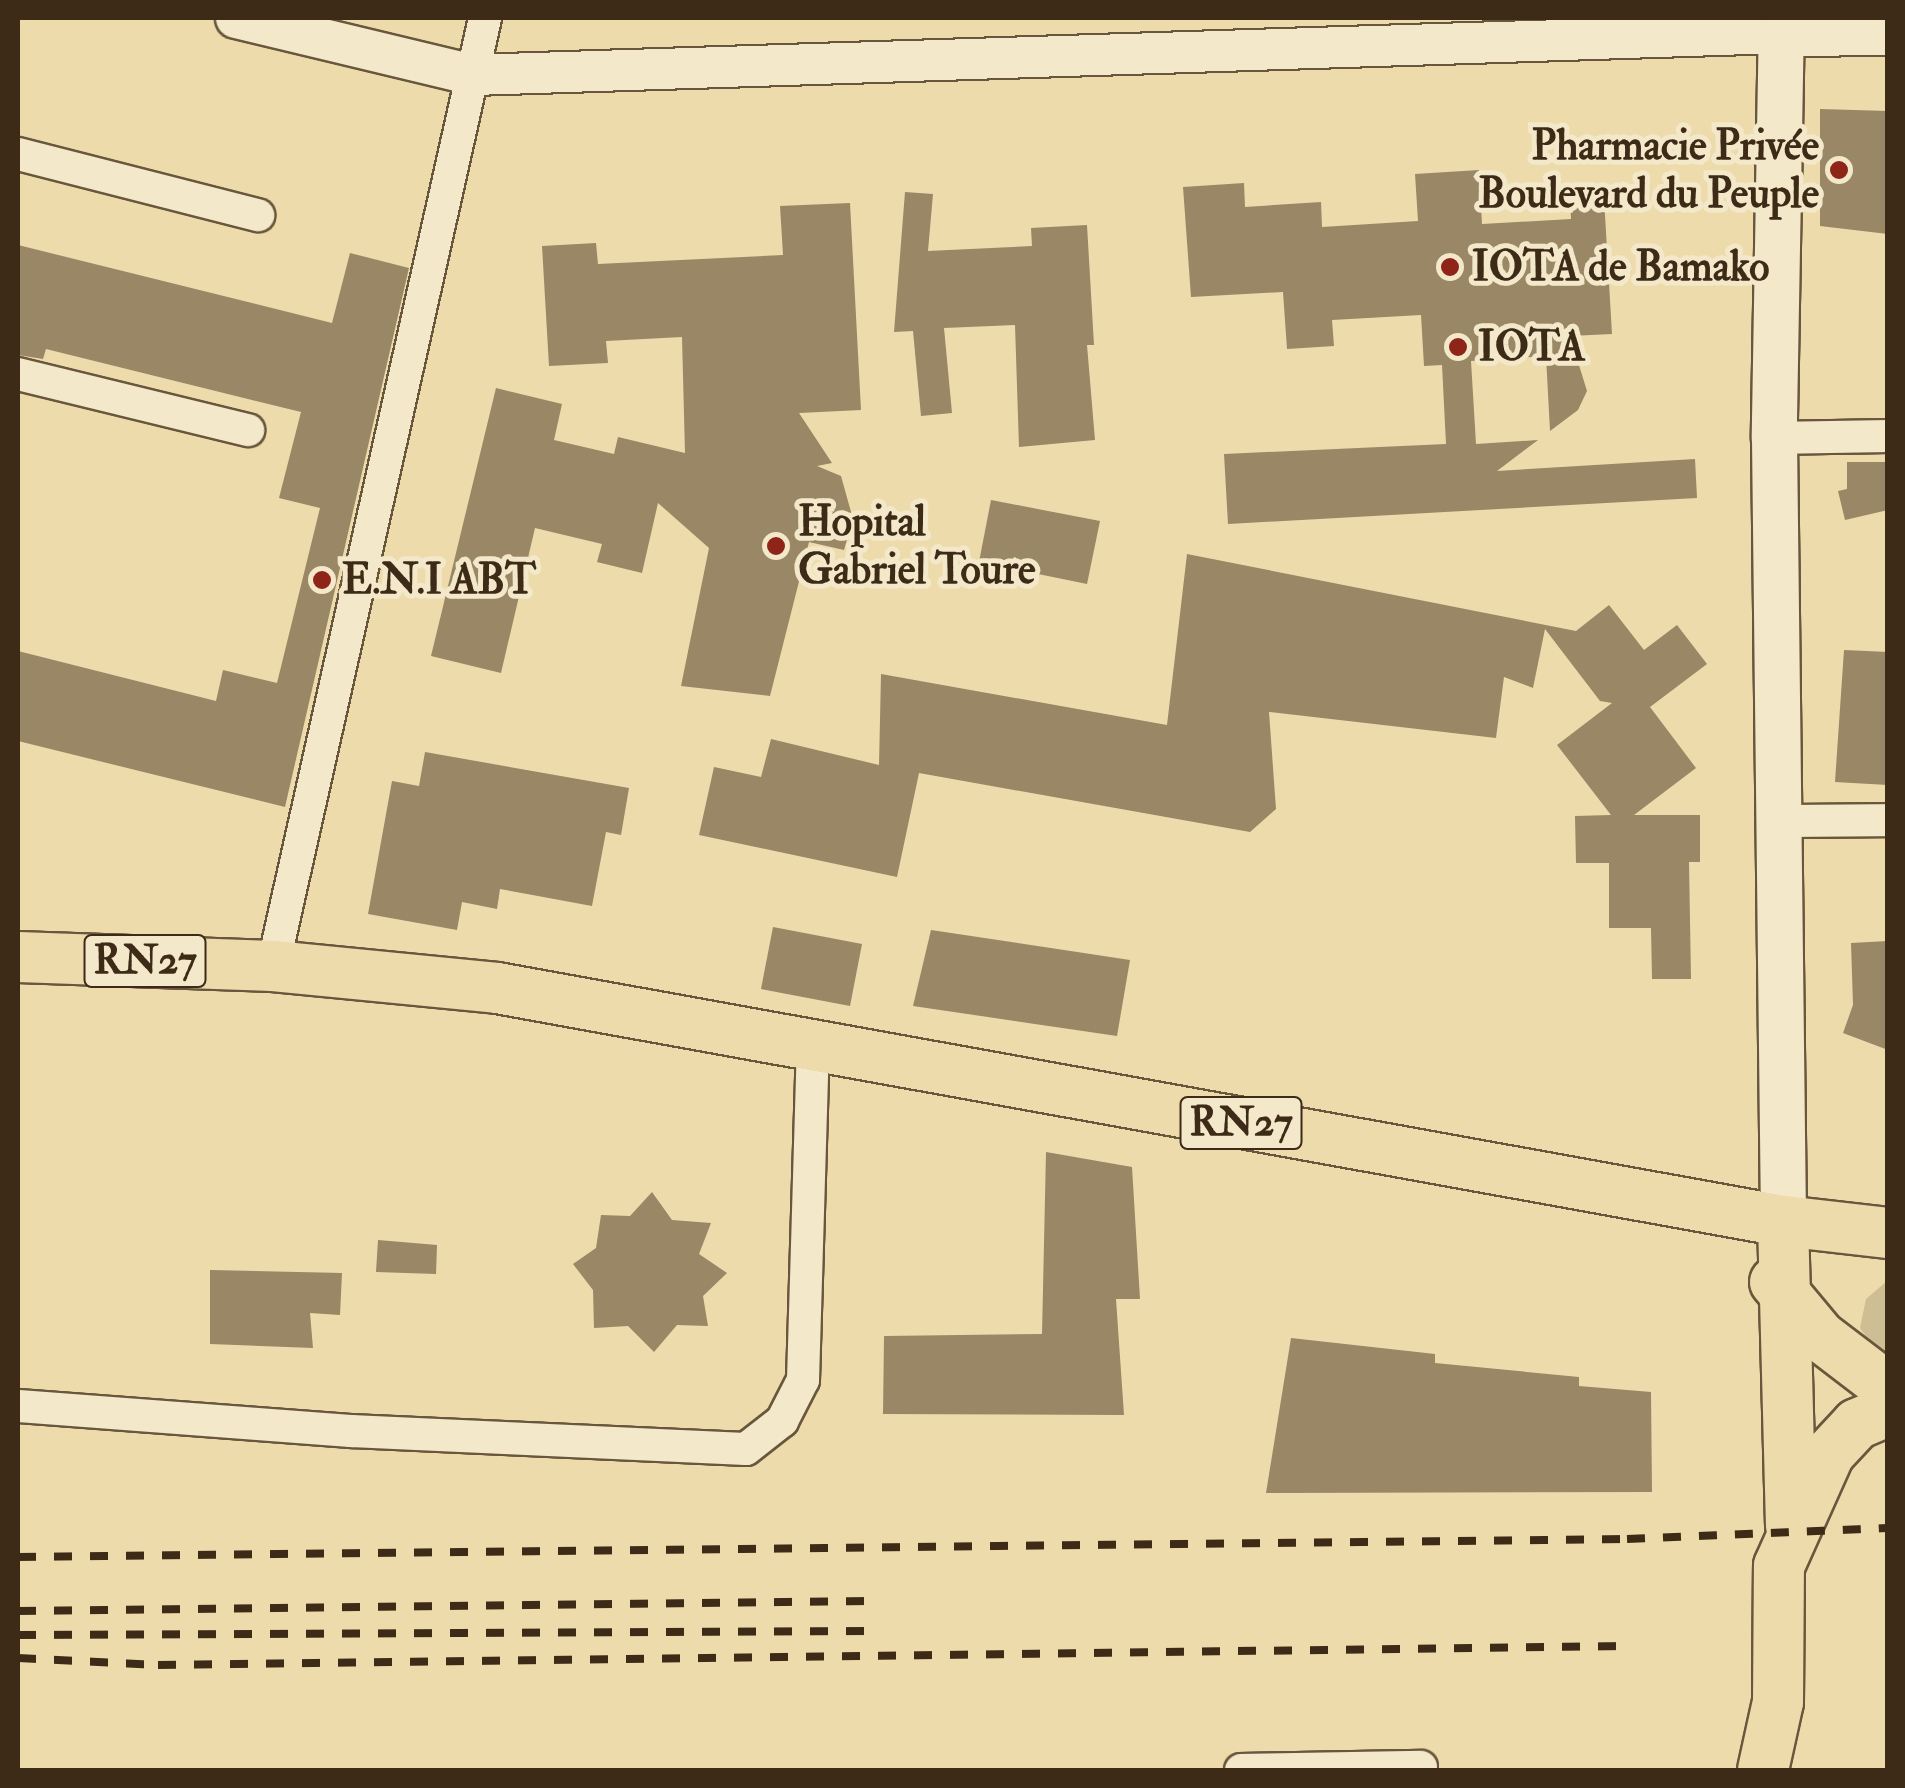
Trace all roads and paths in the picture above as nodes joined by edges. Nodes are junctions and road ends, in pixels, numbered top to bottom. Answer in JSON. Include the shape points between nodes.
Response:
{"nodes":[{"id":1,"x":236,"y":18,"type":"edge"},
{"id":2,"x":485,"y":18,"type":"edge"},
{"id":3,"x":1781,"y":25,"type":"edge"},
{"id":4,"x":1888,"y":32,"type":"edge"},
{"id":5,"x":473,"y":74,"type":"junction"},
{"id":6,"x":18,"y":154,"type":"edge"},
{"id":7,"x":258,"y":214,"type":"dead end"},
{"id":8,"x":18,"y":374,"type":"edge"},
{"id":9,"x":248,"y":430,"type":"dead end"},
{"id":10,"x":1888,"y":436,"type":"edge"},
{"id":11,"x":1774,"y":438,"type":"junction"},
{"id":12,"x":1888,"y":820,"type":"edge"},
{"id":13,"x":1776,"y":821,"type":"junction"},
{"id":14,"x":18,"y":956,"type":"edge"},
{"id":15,"x":273,"y":966,"type":"junction"},
{"id":16,"x":813,"y":1045,"type":"junction"},
{"id":17,"x":1669,"y":1200,"type":"junction"},
{"id":18,"x":1783,"y":1221,"type":"junction"},
{"id":19,"x":1888,"y":1233,"type":"edge"},
{"id":20,"x":1782,"y":1291,"type":"junction"},
{"id":21,"x":1888,"y":1388,"type":"edge"},
{"id":22,"x":18,"y":1406,"type":"edge"},
{"id":23,"x":1888,"y":1411,"type":"edge"},
{"id":24,"x":1791,"y":1535,"type":"junction"},
{"id":25,"x":1421,"y":1767,"type":"dead end"},
{"id":26,"x":1241,"y":1770,"type":"edge"},
{"id":27,"x":1764,"y":1770,"type":"edge"}],
"edges":[{"from":1,"to":5,"type":"street"},
{"from":2,"to":5,"type":"street"},
{"from":3,"to":4,"type":"main road"},
{"from":3,"to":5,"type":"street"},
{"from":3,"to":11,"type":"main road"},
{"from":5,"to":15,"type":"street"},
{"from":6,"to":7,"type":"street"},
{"from":8,"to":9,"type":"street"},
{"from":10,"to":11,"type":"street"},
{"from":11,"to":13,"type":"main road"},
{"from":12,"to":13,"type":"street"},
{"from":13,"to":18,"type":"main road"},
{"from":14,"to":15,"type":"main road","number":"RN27"},
{"from":15,"to":16,"type":"main road","number":"RN27","via":[[496,988]]},
{"from":16,"to":17,"type":"main road","number":"RN27"},
{"from":16,"to":22,"type":"street","via":[[802,1380],[782,1421],[746,1449],[351,1431]]},
{"from":17,"to":18,"type":"main road","number":"RN27"},
{"from":17,"to":20,"type":"main road","via":[[1755,1256]]},
{"from":18,"to":19,"type":"main road","number":"RN27"},
{"from":18,"to":20,"type":"main road"},
{"from":20,"to":21,"type":"main road","via":[[1820,1336]]},
{"from":20,"to":24,"type":"main road"},
{"from":23,"to":24,"type":"main road","via":[[1857,1424],[1830,1454]]},
{"from":24,"to":27,"type":"main road","via":[[1779,1566],[1778,1702]]},
{"from":25,"to":26,"type":"street"}]}
